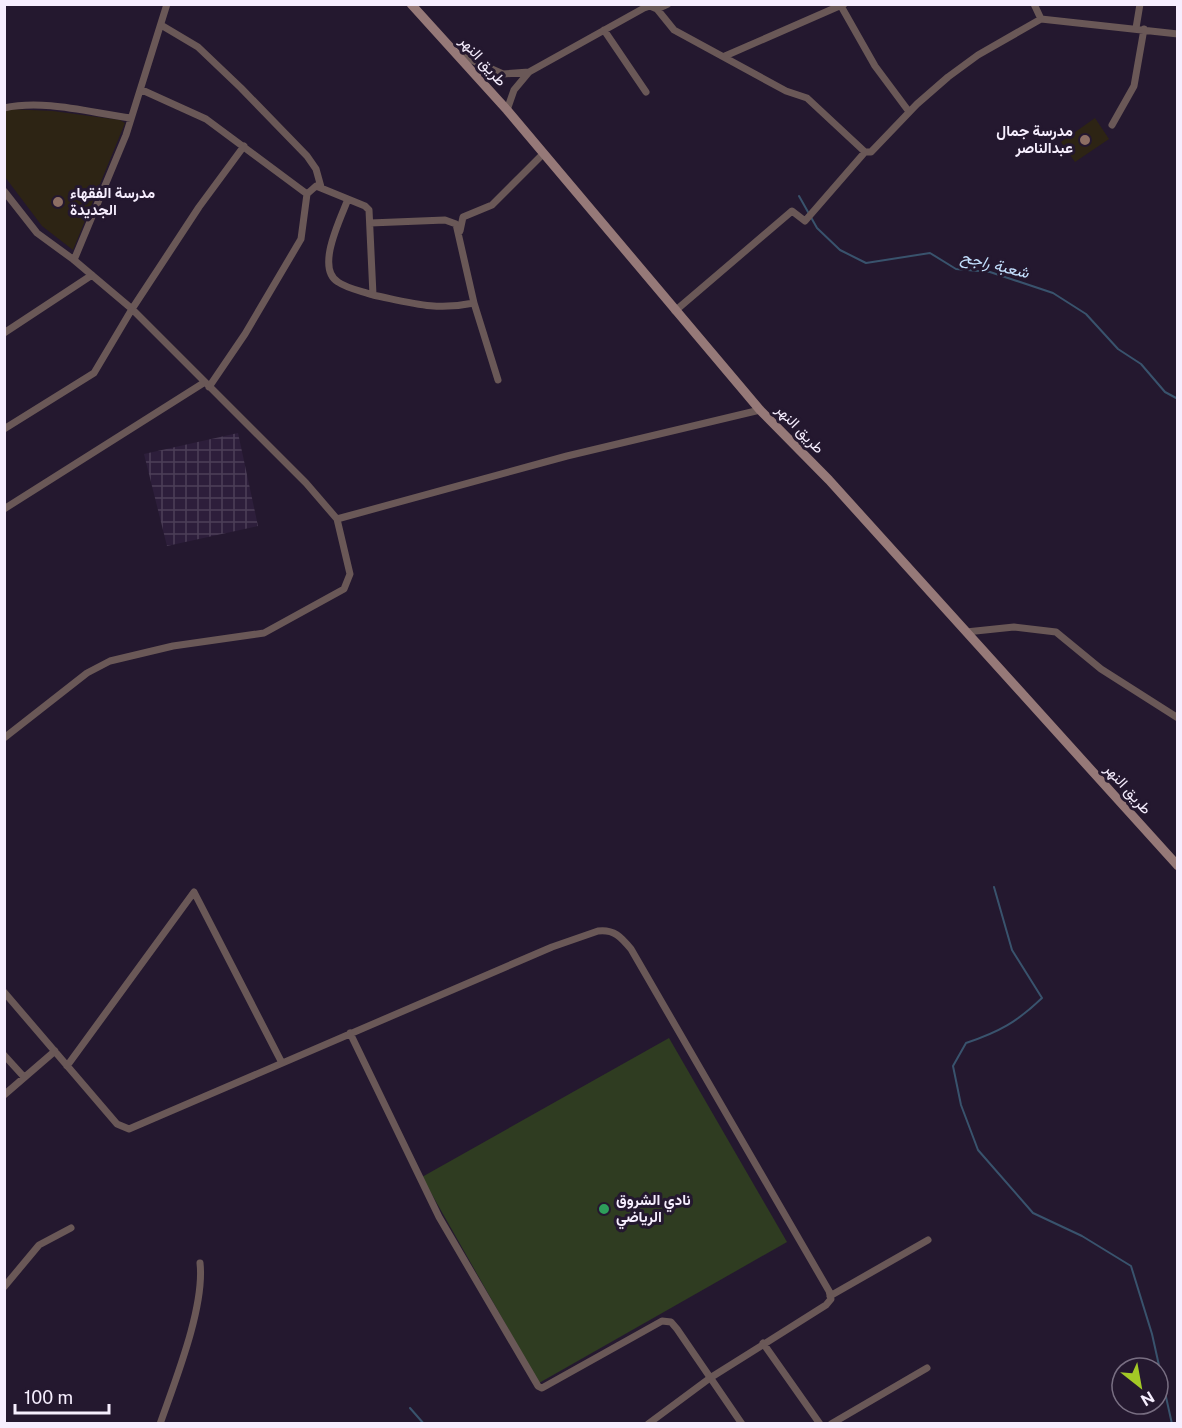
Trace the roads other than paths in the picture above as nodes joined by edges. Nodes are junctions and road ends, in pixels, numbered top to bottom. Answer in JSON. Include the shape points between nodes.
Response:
{"nodes":[{"id":1,"x":167,"y":4,"type":"edge"},
{"id":2,"x":411,"y":4,"type":"edge"},
{"id":3,"x":668,"y":4,"type":"edge"},
{"id":4,"x":1034,"y":4,"type":"edge"},
{"id":5,"x":1140,"y":4,"type":"edge"},
{"id":6,"x":842,"y":5,"type":"edge"},
{"id":7,"x":657,"y":9,"type":"junction"},
{"id":8,"x":1041,"y":19,"type":"junction"},
{"id":9,"x":161,"y":25,"type":"junction"},
{"id":10,"x":1140,"y":28,"type":"junction"},
{"id":11,"x":604,"y":30,"type":"junction"},
{"id":12,"x":1178,"y":34,"type":"edge"},
{"id":13,"x":455,"y":52,"type":"junction"},
{"id":14,"x":725,"y":56,"type":"junction"},
{"id":15,"x":529,"y":72,"type":"junction"},
{"id":16,"x":142,"y":90,"type":"junction"},
{"id":17,"x":646,"y":92,"type":"dead end"},
{"id":18,"x":4,"y":108,"type":"edge"},
{"id":19,"x":907,"y":109,"type":"dead end"},
{"id":20,"x":507,"y":110,"type":"junction"},
{"id":21,"x":131,"y":118,"type":"junction"},
{"id":22,"x":1112,"y":125,"type":"dead end"},
{"id":23,"x":244,"y":146,"type":"junction"},
{"id":24,"x":866,"y":152,"type":"junction"},
{"id":25,"x":543,"y":155,"type":"junction"},
{"id":26,"x":321,"y":187,"type":"junction"},
{"id":27,"x":4,"y":190,"type":"edge"},
{"id":28,"x":307,"y":194,"type":"junction"},
{"id":29,"x":348,"y":198,"type":"junction"},
{"id":30,"x":370,"y":223,"type":"junction"},
{"id":31,"x":459,"y":233,"type":"junction"},
{"id":32,"x":74,"y":260,"type":"junction"},
{"id":33,"x":92,"y":274,"type":"junction"},
{"id":34,"x":374,"y":296,"type":"junction"},
{"id":35,"x":474,"y":303,"type":"junction"},
{"id":36,"x":132,"y":309,"type":"junction"},
{"id":37,"x":675,"y":311,"type":"junction"},
{"id":38,"x":4,"y":333,"type":"edge"},
{"id":39,"x":498,"y":380,"type":"dead end"},
{"id":40,"x":207,"y":384,"type":"junction"},
{"id":41,"x":760,"y":410,"type":"junction"},
{"id":42,"x":4,"y":429,"type":"edge"},
{"id":43,"x":4,"y":509,"type":"edge"},
{"id":44,"x":338,"y":519,"type":"junction"},
{"id":45,"x":966,"y":632,"type":"junction"},
{"id":46,"x":1178,"y":718,"type":"edge"},
{"id":47,"x":4,"y":738,"type":"edge"},
{"id":48,"x":1178,"y":866,"type":"edge"},
{"id":49,"x":4,"y":992,"type":"edge"},
{"id":50,"x":350,"y":1032,"type":"junction"},
{"id":51,"x":55,"y":1051,"type":"junction"},
{"id":52,"x":4,"y":1055,"type":"edge"},
{"id":53,"x":282,"y":1063,"type":"junction"},
{"id":54,"x":67,"y":1066,"type":"junction"},
{"id":55,"x":24,"y":1077,"type":"junction"},
{"id":56,"x":4,"y":1095,"type":"edge"},
{"id":57,"x":71,"y":1228,"type":"dead end"},
{"id":58,"x":928,"y":1240,"type":"dead end"},
{"id":59,"x":200,"y":1263,"type":"dead end"},
{"id":60,"x":4,"y":1287,"type":"edge"},
{"id":61,"x":830,"y":1296,"type":"junction"},
{"id":62,"x":763,"y":1343,"type":"junction"},
{"id":63,"x":927,"y":1368,"type":"dead end"},
{"id":64,"x":710,"y":1378,"type":"junction"},
{"id":65,"x":160,"y":1422,"type":"edge"},
{"id":66,"x":169,"y":1424,"type":"edge"},
{"id":67,"x":648,"y":1424,"type":"edge"},
{"id":68,"x":742,"y":1424,"type":"edge"},
{"id":69,"x":820,"y":1424,"type":"edge"},
{"id":70,"x":831,"y":1424,"type":"edge"}],
"edges":[{"from":1,"to":9,"type":"street"},
{"from":2,"to":13,"type":"main road","name":"طريق النهر"},
{"from":3,"to":7,"type":"street"},
{"from":4,"to":8,"type":"street"},
{"from":5,"to":10,"type":"street"},
{"from":6,"to":14,"type":"street"},
{"from":6,"to":19,"type":"street","via":[[876,66]]},
{"from":7,"to":11,"type":"street","via":[[650,6]]},
{"from":7,"to":14,"type":"street","via":[[674,30]]},
{"from":8,"to":10,"type":"street"},
{"from":8,"to":24,"type":"street","via":[[948,77],[871,152]]},
{"from":9,"to":16,"type":"street"},
{"from":9,"to":26,"type":"street","via":[[198,48],[241,88],[307,156]]},
{"from":10,"to":12,"type":"street"},
{"from":10,"to":22,"type":"street","via":[[1134,86]]},
{"from":11,"to":15,"type":"street"},
{"from":11,"to":17,"type":"street"},
{"from":13,"to":15,"type":"street","via":[[503,74]]},
{"from":13,"to":20,"type":"main road","name":"طريق النهر"},
{"from":14,"to":24,"type":"street","via":[[786,91],[807,98]]},
{"from":15,"to":20,"type":"street","via":[[514,90]]},
{"from":16,"to":21,"type":"street"},
{"from":16,"to":23,"type":"street","via":[[206,119]]},
{"from":18,"to":21,"type":"street","via":[[51,106]]},
{"from":20,"to":25,"type":"main road","name":"طريق النهر"},
{"from":21,"to":32,"type":"street"},
{"from":23,"to":28,"type":"street"},
{"from":23,"to":36,"type":"street"},
{"from":24,"to":37,"type":"street","via":[[805,221],[792,211]]},
{"from":25,"to":31,"type":"street","via":[[492,205],[463,217]]},
{"from":25,"to":37,"type":"main road","name":"طريق النهر"},
{"from":26,"to":28,"type":"street"},
{"from":26,"to":29,"type":"street"},
{"from":27,"to":32,"type":"street","via":[[37,233]]},
{"from":28,"to":40,"type":"street","via":[[301,239],[245,334]]},
{"from":29,"to":30,"type":"street","via":[[369,210]]},
{"from":29,"to":34,"type":"street","via":[[328,258],[329,272],[338,283]]},
{"from":30,"to":31,"type":"street","via":[[450,220]]},
{"from":30,"to":34,"type":"street"},
{"from":31,"to":35,"type":"street"},
{"from":32,"to":33,"type":"street"},
{"from":33,"to":36,"type":"street"},
{"from":33,"to":38,"type":"street"},
{"from":34,"to":35,"type":"street","via":[[432,308]]},
{"from":35,"to":39,"type":"street"},
{"from":36,"to":40,"type":"street"},
{"from":36,"to":42,"type":"street","via":[[90,377]]},
{"from":37,"to":41,"type":"main road","name":"طريق النهر"},
{"from":40,"to":43,"type":"street"},
{"from":40,"to":44,"type":"street"},
{"from":41,"to":44,"type":"street","via":[[567,456]]},
{"from":41,"to":45,"type":"main road","name":"طريق النهر"},
{"from":44,"to":47,"type":"street","via":[[350,568],[350,580],[344,590],[264,633],[173,646],[110,661],[87,673]]},
{"from":45,"to":46,"type":"street","via":[[1014,627],[1056,632],[1101,669]]},
{"from":45,"to":48,"type":"main road","name":"طريق النهر"},
{"from":49,"to":51,"type":"street"},
{"from":50,"to":53,"type":"street"},
{"from":50,"to":61,"type":"street","via":[[552,947],[597,931],[619,935],[631,949]]},
{"from":50,"to":64,"type":"street","via":[[439,1217],[538,1386],[542,1388],[662,1321],[677,1329]]},
{"from":51,"to":54,"type":"street"},
{"from":51,"to":55,"type":"street"},
{"from":52,"to":55,"type":"street"},
{"from":53,"to":54,"type":"street","via":[[129,1129],[117,1124]]},
{"from":53,"to":54,"type":"street","via":[[194,892]]},
{"from":55,"to":56,"type":"street"},
{"from":57,"to":60,"type":"street","via":[[39,1245]]},
{"from":58,"to":61,"type":"street"},
{"from":59,"to":65,"type":"street","via":[[196,1306]]},
{"from":61,"to":62,"type":"street","via":[[826,1305]]},
{"from":62,"to":64,"type":"street"},
{"from":62,"to":69,"type":"street"},
{"from":63,"to":70,"type":"street"},
{"from":64,"to":67,"type":"street"},
{"from":64,"to":68,"type":"street"},
{"from":65,"to":66,"type":"street"}]}
